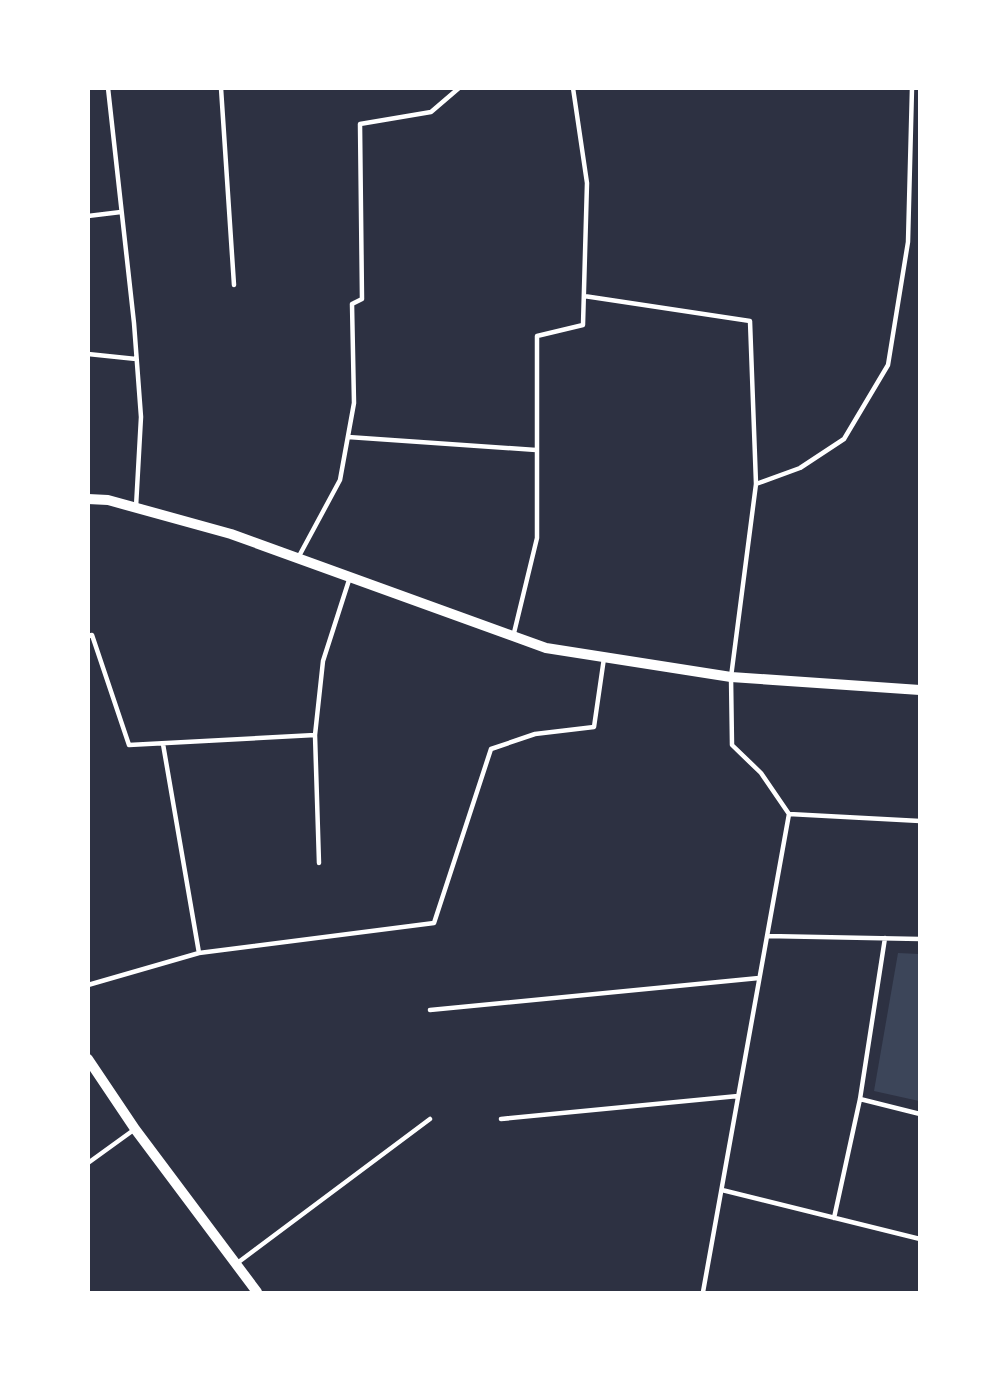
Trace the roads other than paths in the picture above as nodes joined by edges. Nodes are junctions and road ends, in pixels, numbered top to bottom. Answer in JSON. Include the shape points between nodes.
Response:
{"nodes":[{"id":1,"x":108,"y":88,"type":"edge"},
{"id":2,"x":221,"y":88,"type":"edge"},
{"id":3,"x":459,"y":88,"type":"edge"},
{"id":4,"x":573,"y":88,"type":"edge"},
{"id":5,"x":912,"y":88,"type":"edge"},
{"id":6,"x":122,"y":212,"type":"junction"},
{"id":7,"x":88,"y":216,"type":"edge"},
{"id":8,"x":234,"y":285,"type":"dead end"},
{"id":9,"x":584,"y":296,"type":"junction"},
{"id":10,"x":88,"y":354,"type":"edge"},
{"id":11,"x":136,"y":359,"type":"junction"},
{"id":12,"x":348,"y":437,"type":"junction"},
{"id":13,"x":536,"y":450,"type":"junction"},
{"id":14,"x":756,"y":484,"type":"junction"},
{"id":15,"x":88,"y":499,"type":"edge"},
{"id":16,"x":136,"y":508,"type":"junction"},
{"id":17,"x":298,"y":558,"type":"junction"},
{"id":18,"x":350,"y":577,"type":"junction"},
{"id":19,"x":88,"y":636,"type":"edge"},
{"id":20,"x":513,"y":637,"type":"junction"},
{"id":21,"x":604,"y":658,"type":"junction"},
{"id":22,"x":730,"y":676,"type":"junction"},
{"id":23,"x":920,"y":690,"type":"edge"},
{"id":24,"x":315,"y":735,"type":"junction"},
{"id":25,"x":163,"y":744,"type":"junction"},
{"id":26,"x":789,"y":814,"type":"junction"},
{"id":27,"x":920,"y":821,"type":"edge"},
{"id":28,"x":319,"y":863,"type":"dead end"},
{"id":29,"x":767,"y":936,"type":"junction"},
{"id":30,"x":885,"y":938,"type":"junction"},
{"id":31,"x":920,"y":939,"type":"edge"},
{"id":32,"x":199,"y":953,"type":"junction"},
{"id":33,"x":759,"y":978,"type":"junction"},
{"id":34,"x":88,"y":985,"type":"edge"},
{"id":35,"x":430,"y":1010,"type":"dead end"},
{"id":36,"x":88,"y":1059,"type":"edge"},
{"id":37,"x":738,"y":1096,"type":"junction"},
{"id":38,"x":860,"y":1099,"type":"junction"},
{"id":39,"x":920,"y":1114,"type":"edge"},
{"id":40,"x":430,"y":1119,"type":"dead end"},
{"id":41,"x":501,"y":1119,"type":"dead end"},
{"id":42,"x":135,"y":1129,"type":"junction"},
{"id":43,"x":88,"y":1163,"type":"edge"},
{"id":44,"x":722,"y":1190,"type":"junction"},
{"id":45,"x":834,"y":1218,"type":"junction"},
{"id":46,"x":920,"y":1239,"type":"edge"},
{"id":47,"x":236,"y":1264,"type":"junction"},
{"id":48,"x":257,"y":1293,"type":"edge"},
{"id":49,"x":703,"y":1293,"type":"edge"}],
"edges":[{"from":1,"to":6,"type":"lane"},
{"from":2,"to":8,"type":"lane"},
{"from":3,"to":12,"type":"lane","via":[[431,112],[360,124],[362,299],[352,304],[354,403]]},
{"from":4,"to":9,"type":"lane","via":[[587,183]]},
{"from":5,"to":14,"type":"lane","via":[[908,242],[888,365],[844,438],[800,468]]},
{"from":6,"to":7,"type":"lane"},
{"from":6,"to":11,"type":"lane"},
{"from":9,"to":13,"type":"lane","via":[[583,325],[537,336]]},
{"from":9,"to":14,"type":"lane","via":[[750,321]]},
{"from":10,"to":11,"type":"lane"},
{"from":11,"to":16,"type":"lane","via":[[141,417]]},
{"from":12,"to":13,"type":"lane"},
{"from":12,"to":17,"type":"lane","via":[[340,480]]},
{"from":13,"to":20,"type":"lane","via":[[537,538]]},
{"from":14,"to":22,"type":"lane"},
{"from":15,"to":16,"type":"street"},
{"from":16,"to":17,"type":"street","via":[[231,534]]},
{"from":17,"to":18,"type":"street"},
{"from":18,"to":20,"type":"street"},
{"from":18,"to":24,"type":"lane","via":[[323,661]]},
{"from":19,"to":25,"type":"lane","via":[[92,635],[129,746]]},
{"from":20,"to":21,"type":"street","via":[[546,648]]},
{"from":21,"to":22,"type":"street"},
{"from":21,"to":32,"type":"lane","via":[[594,727],[535,734],[491,749],[434,922]]},
{"from":22,"to":23,"type":"street"},
{"from":22,"to":26,"type":"lane","via":[[732,745],[761,772]]},
{"from":24,"to":25,"type":"lane"},
{"from":24,"to":28,"type":"lane"},
{"from":25,"to":32,"type":"lane"},
{"from":26,"to":27,"type":"lane"},
{"from":26,"to":29,"type":"lane"},
{"from":29,"to":30,"type":"lane"},
{"from":29,"to":33,"type":"lane"},
{"from":30,"to":31,"type":"lane"},
{"from":30,"to":38,"type":"lane"},
{"from":32,"to":34,"type":"lane"},
{"from":33,"to":35,"type":"lane"},
{"from":33,"to":37,"type":"lane"},
{"from":36,"to":42,"type":"street"},
{"from":37,"to":41,"type":"lane"},
{"from":37,"to":44,"type":"lane"},
{"from":38,"to":39,"type":"lane"},
{"from":38,"to":45,"type":"lane"},
{"from":40,"to":47,"type":"lane"},
{"from":42,"to":43,"type":"lane"},
{"from":42,"to":47,"type":"street"},
{"from":44,"to":45,"type":"lane"},
{"from":44,"to":49,"type":"lane"},
{"from":45,"to":46,"type":"lane"},
{"from":47,"to":48,"type":"street"}]}
